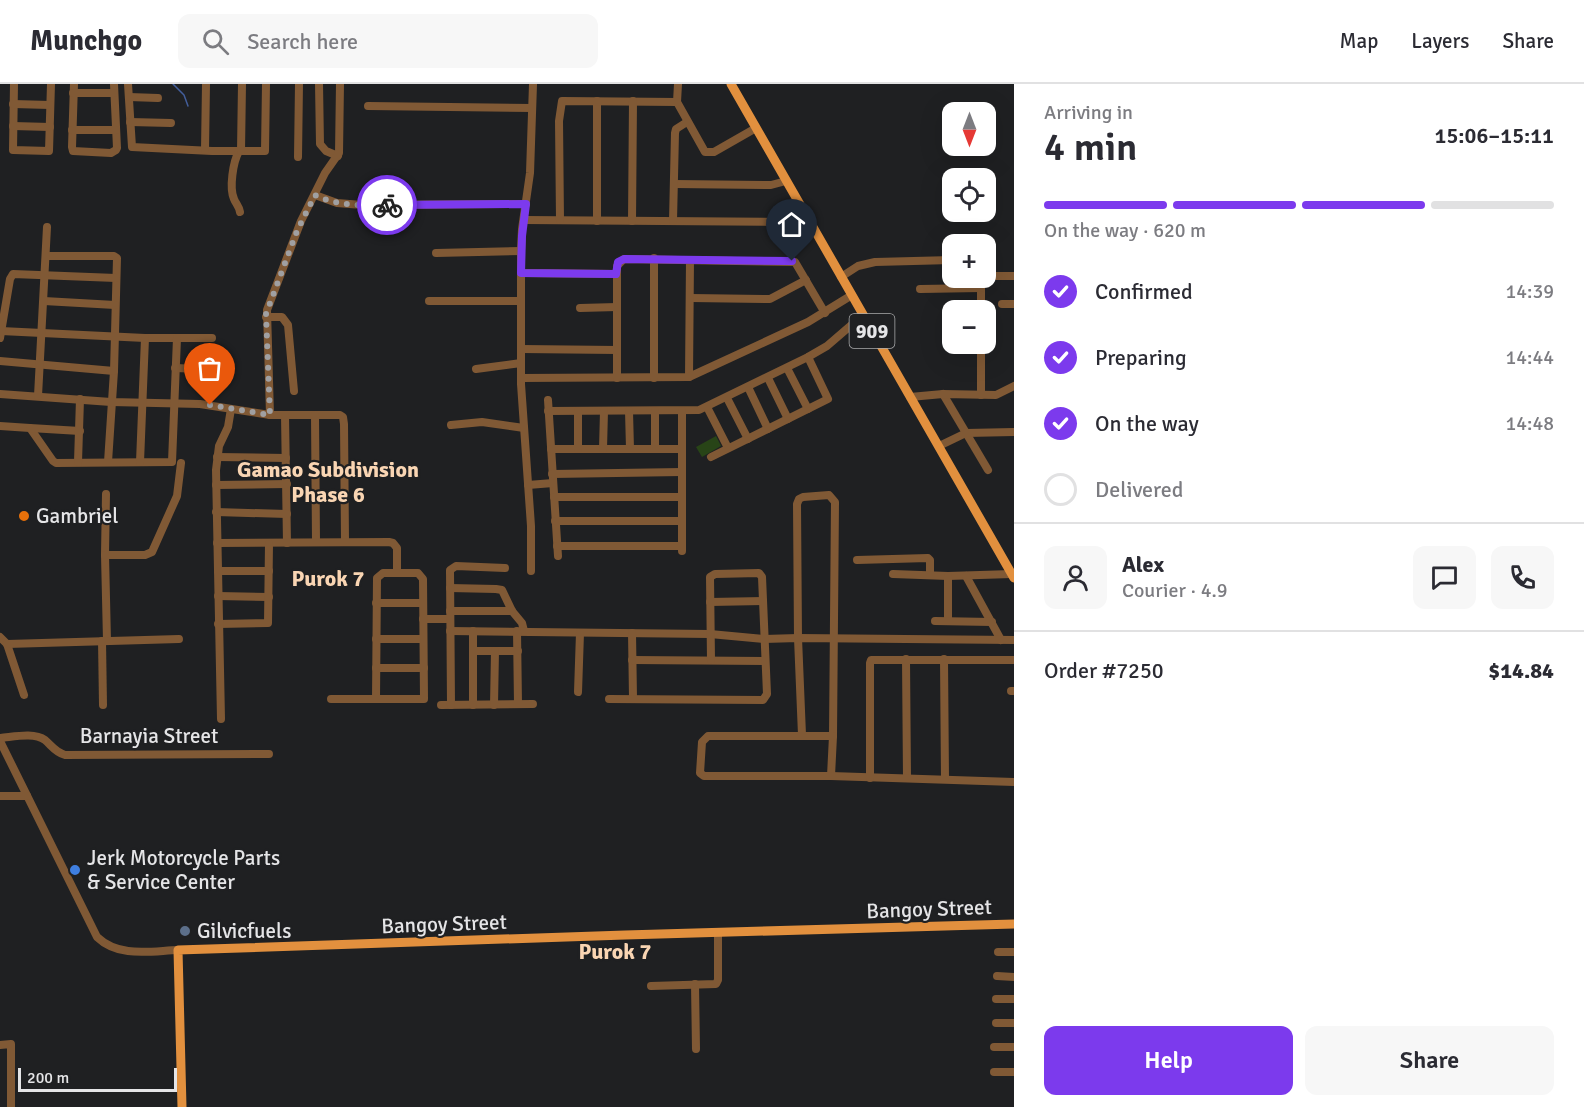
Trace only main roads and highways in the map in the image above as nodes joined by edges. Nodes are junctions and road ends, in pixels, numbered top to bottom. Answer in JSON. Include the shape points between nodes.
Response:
{"nodes":[{"id":1,"x":731,"y":84,"type":"edge"},
{"id":2,"x":1013,"y":576,"type":"edge"},
{"id":3,"x":1014,"y":924,"type":"edge"},
{"id":4,"x":182,"y":1107,"type":"edge"}],
"edges":[{"from":1,"to":2,"type":"main road","number":"909"},
{"from":3,"to":4,"type":"main road","name":"Bangoy Street","via":[[178,950]]}]}
